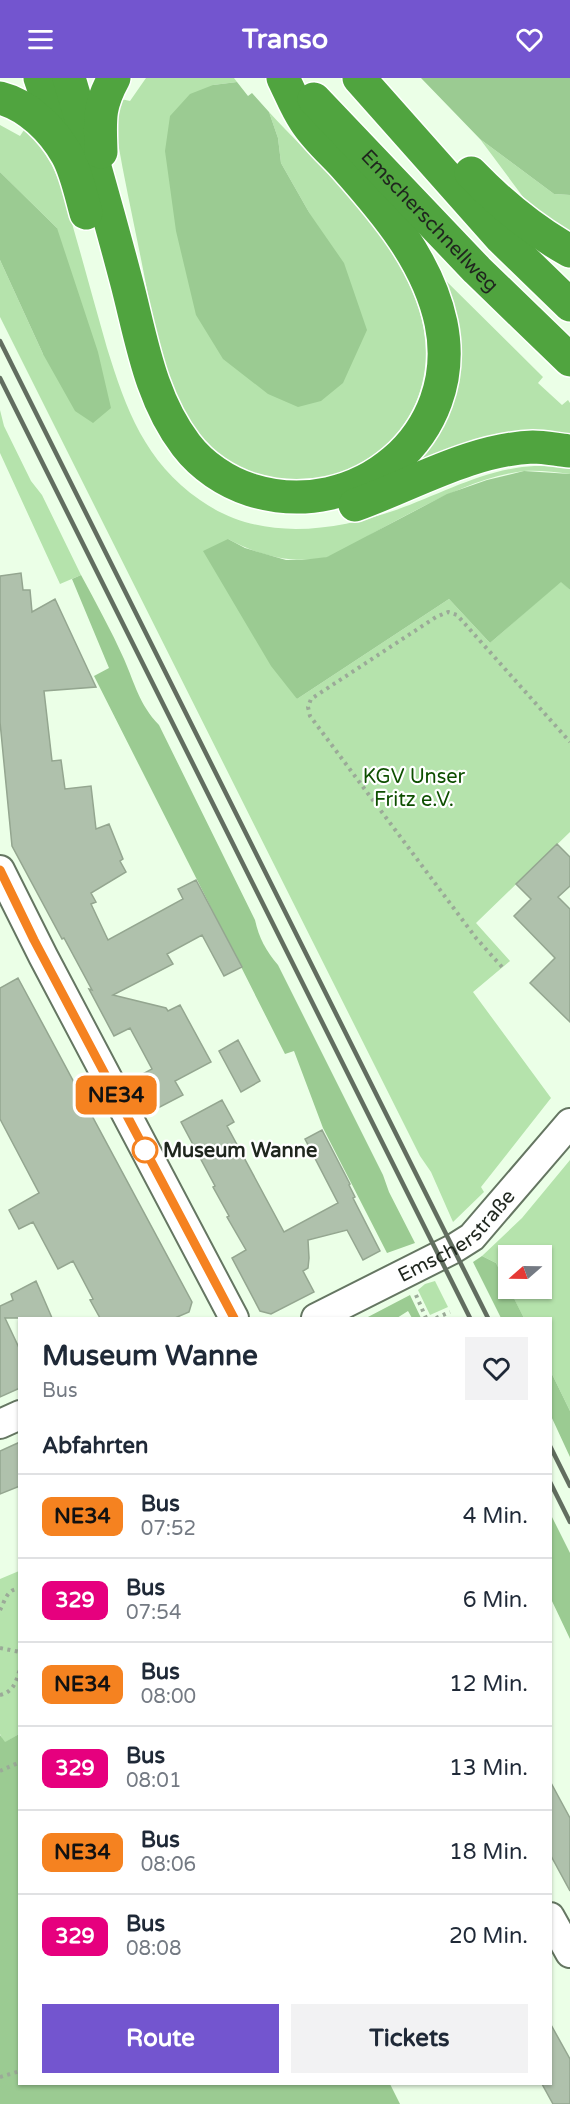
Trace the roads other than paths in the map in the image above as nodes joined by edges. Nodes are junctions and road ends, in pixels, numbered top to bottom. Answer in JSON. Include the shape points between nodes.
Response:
{"nodes":[{"id":1,"x":40,"y":78,"type":"edge"},
{"id":2,"x":69,"y":78,"type":"edge"},
{"id":3,"x":114,"y":78,"type":"edge"},
{"id":4,"x":283,"y":78,"type":"edge"},
{"id":5,"x":294,"y":78,"type":"edge"},
{"id":6,"x":358,"y":78,"type":"edge"},
{"id":7,"x":373,"y":78,"type":"edge"},
{"id":8,"x":0,"y":98,"type":"edge"},
{"id":9,"x":67,"y":155,"type":"junction"},
{"id":10,"x":100,"y":183,"type":"junction"},
{"id":11,"x":570,"y":251,"type":"edge"},
{"id":12,"x":570,"y":305,"type":"edge"},
{"id":13,"x":570,"y":360,"type":"edge"},
{"id":14,"x":570,"y":451,"type":"edge"},
{"id":15,"x":0,"y":870,"type":"edge"},
{"id":16,"x":570,"y":1124,"type":"edge"},
{"id":17,"x":233,"y":1317,"type":"edge"},
{"id":18,"x":318,"y":1317,"type":"edge"},
{"id":19,"x":18,"y":1416,"type":"edge"},
{"id":20,"x":0,"y":1424,"type":"edge"},
{"id":21,"x":552,"y":1921,"type":"edge"},
{"id":22,"x":570,"y":1953,"type":"edge"}],
"edges":[{"from":1,"to":9,"type":"highway"},
{"from":2,"to":10,"type":"highway"},
{"from":3,"to":10,"type":"highway","via":[[104,96],[99,119]]},
{"from":4,"to":10,"type":"highway","via":[[304,121],[381,205],[404,239],[422,272],[441,323],[443,374],[428,419],[399,458],[367,480],[316,496],[266,495],[238,486],[210,469],[186,445],[165,412],[151,377]]},
{"from":5,"to":13,"type":"highway","name":"Emscherschnellweg","via":[[477,270]]},
{"from":6,"to":12,"type":"highway","name":"Emscherschnellweg","via":[[501,238]]},
{"from":7,"to":11,"type":"highway","via":[[502,204],[540,234]]},
{"from":8,"to":9,"type":"highway","via":[[42,122]]},
{"from":9,"to":14,"type":"highway","via":[[151,422],[173,455],[199,481],[231,500],[266,511],[303,515],[342,510],[460,463],[502,452],[534,447]]},
{"from":15,"to":17,"type":"street"},
{"from":16,"to":18,"type":"street","name":"Emscherstraße","via":[[472,1237]]},
{"from":19,"to":20,"type":"street"},
{"from":21,"to":22,"type":"street"}]}
